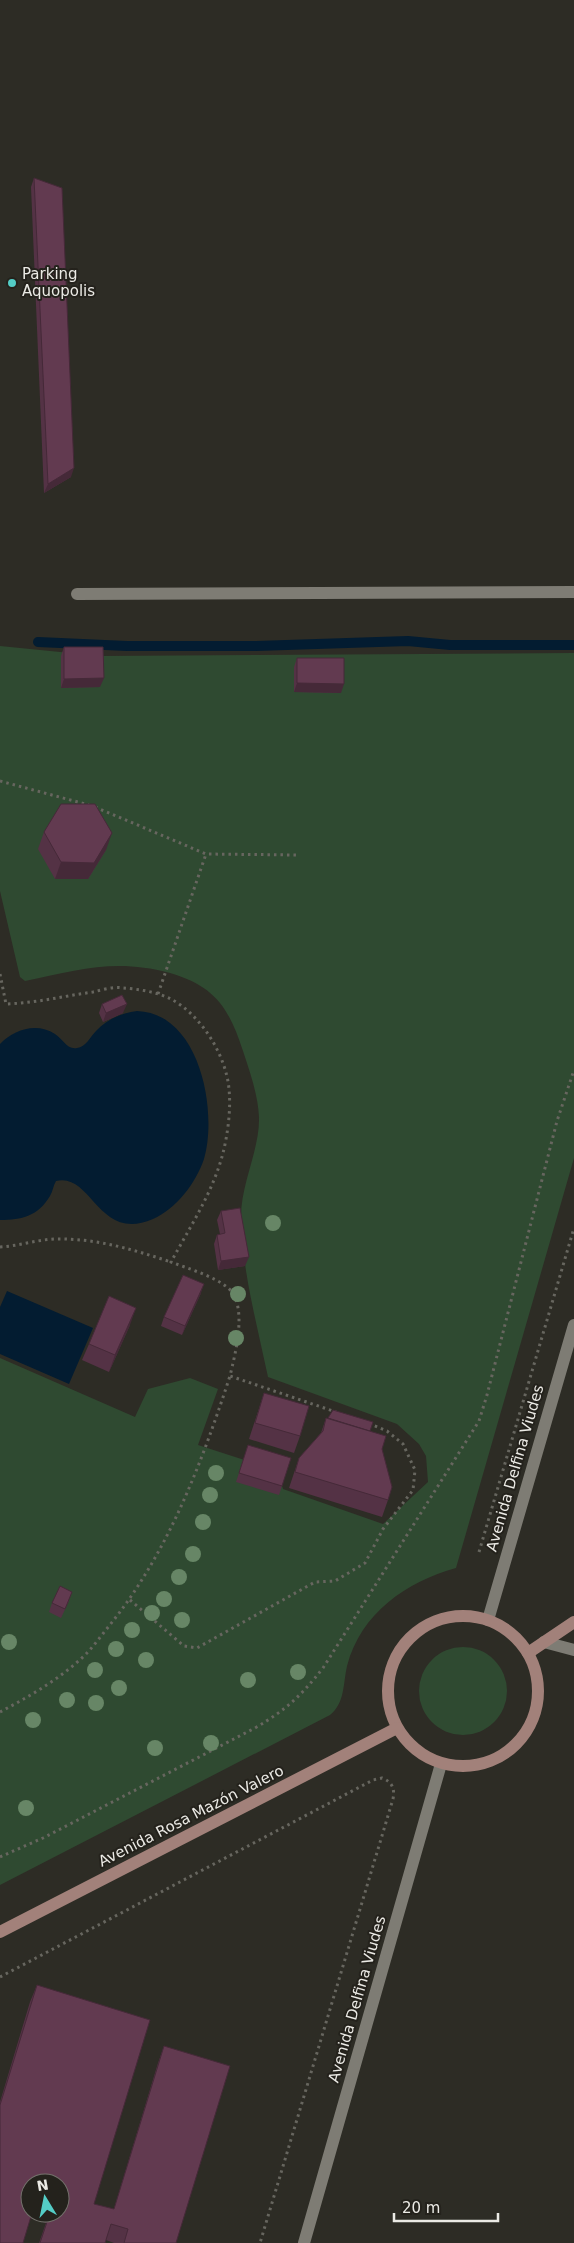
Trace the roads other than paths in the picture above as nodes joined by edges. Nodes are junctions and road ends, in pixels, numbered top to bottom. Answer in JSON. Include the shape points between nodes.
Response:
{"nodes":[{"id":1,"x":574,"y":592,"type":"edge"},
{"id":2,"x":77,"y":594,"type":"dead end"},
{"id":3,"x":574,"y":1325,"type":"edge"},
{"id":4,"x":488,"y":1620,"type":"junction"},
{"id":5,"x":574,"y":1622,"type":"edge"},
{"id":6,"x":544,"y":1642,"type":"junction"},
{"id":7,"x":574,"y":1650,"type":"edge"},
{"id":8,"x":528,"y":1653,"type":"junction"},
{"id":9,"x":397,"y":1728,"type":"junction"},
{"id":10,"x":441,"y":1764,"type":"junction"},
{"id":11,"x":0,"y":1932,"type":"edge"},
{"id":12,"x":304,"y":2243,"type":"edge"}],
"edges":[{"from":1,"to":2,"type":"street"},
{"from":3,"to":4,"type":"street","name":"Avenida Delfina Viudes"},
{"from":4,"to":8,"type":"main road","via":[[511,1633]]},
{"from":4,"to":9,"type":"main road","via":[[462,1616],[437,1620],[414,1634],[398,1654],[388,1678],[388,1704]]},
{"from":5,"to":6,"type":"main road"},
{"from":6,"to":7,"type":"street"},
{"from":6,"to":8,"type":"main road"},
{"from":8,"to":10,"type":"main road","via":[[537,1676],[538,1703],[530,1727],[513,1747],[492,1761],[466,1767]]},
{"from":9,"to":10,"type":"main road","via":[[408,1744]]},
{"from":9,"to":11,"type":"main road","name":"Avenida Rosa Mazón Valero"},
{"from":10,"to":12,"type":"street","name":"Avenida Delfina Viudes"}]}
